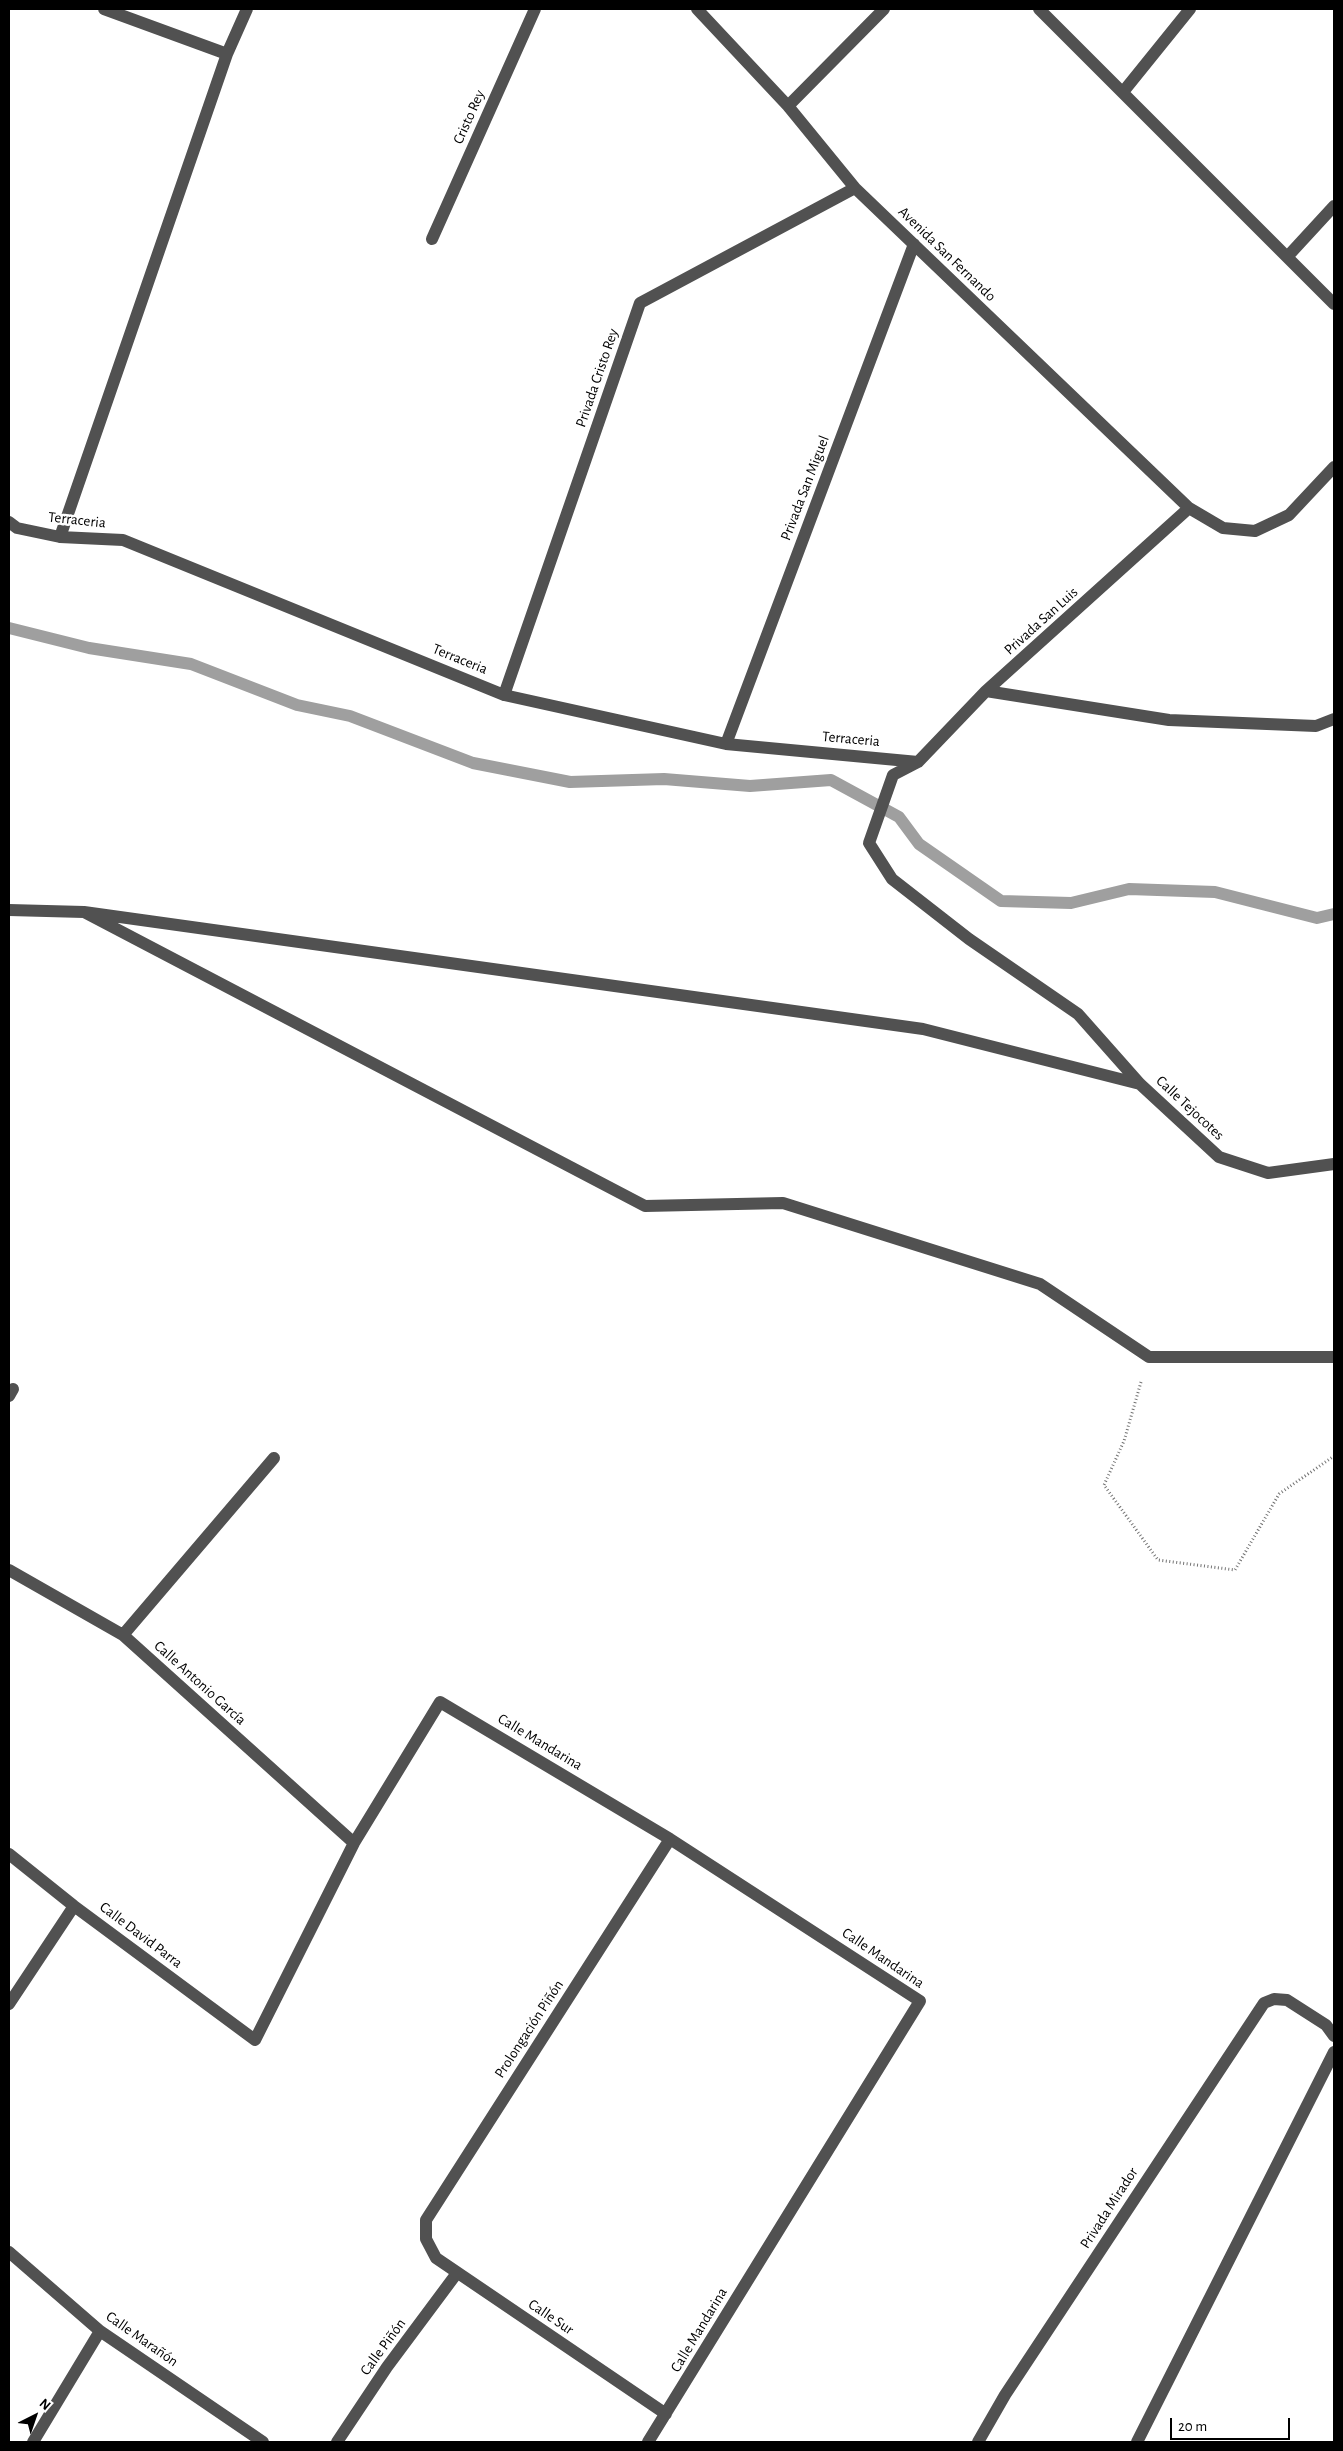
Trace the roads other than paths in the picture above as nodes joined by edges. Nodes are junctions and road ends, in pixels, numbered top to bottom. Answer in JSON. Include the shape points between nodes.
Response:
{"nodes":[{"id":1,"x":104,"y":9,"type":"edge"},
{"id":2,"x":248,"y":9,"type":"edge"},
{"id":3,"x":535,"y":9,"type":"edge"},
{"id":4,"x":697,"y":9,"type":"edge"},
{"id":5,"x":884,"y":9,"type":"edge"},
{"id":6,"x":1039,"y":9,"type":"edge"},
{"id":7,"x":1190,"y":9,"type":"edge"},
{"id":8,"x":227,"y":54,"type":"junction"},
{"id":9,"x":1123,"y":92,"type":"junction"},
{"id":10,"x":788,"y":106,"type":"junction"},
{"id":11,"x":855,"y":188,"type":"junction"},
{"id":12,"x":1334,"y":206,"type":"edge"},
{"id":13,"x":432,"y":238,"type":"dead end"},
{"id":14,"x":914,"y":244,"type":"junction"},
{"id":15,"x":1288,"y":256,"type":"junction"},
{"id":16,"x":1334,"y":304,"type":"edge"},
{"id":17,"x":1334,"y":467,"type":"edge"},
{"id":18,"x":1190,"y":508,"type":"junction"},
{"id":19,"x":9,"y":522,"type":"edge"},
{"id":20,"x":60,"y":537,"type":"junction"},
{"id":21,"x":986,"y":691,"type":"junction"},
{"id":22,"x":504,"y":695,"type":"junction"},
{"id":23,"x":1334,"y":719,"type":"edge"},
{"id":24,"x":726,"y":744,"type":"junction"},
{"id":25,"x":918,"y":762,"type":"junction"},
{"id":26,"x":893,"y":775,"type":"joint"},
{"id":27,"x":9,"y":910,"type":"edge"},
{"id":28,"x":84,"y":912,"type":"junction"},
{"id":29,"x":1140,"y":1084,"type":"junction"},
{"id":30,"x":1334,"y":1164,"type":"edge"},
{"id":31,"x":1334,"y":1357,"type":"edge"},
{"id":32,"x":274,"y":1458,"type":"dead end"},
{"id":33,"x":9,"y":1570,"type":"edge"},
{"id":34,"x":123,"y":1635,"type":"junction"},
{"id":35,"x":670,"y":1839,"type":"junction"},
{"id":36,"x":354,"y":1843,"type":"junction"},
{"id":37,"x":9,"y":1854,"type":"edge"},
{"id":38,"x":74,"y":1906,"type":"junction"},
{"id":39,"x":9,"y":2004,"type":"edge"},
{"id":40,"x":1334,"y":2036,"type":"edge"},
{"id":41,"x":1334,"y":2052,"type":"edge"},
{"id":42,"x":426,"y":2239,"type":"joint"},
{"id":43,"x":9,"y":2252,"type":"edge"},
{"id":44,"x":457,"y":2273,"type":"junction"},
{"id":45,"x":100,"y":2331,"type":"junction"},
{"id":46,"x":666,"y":2414,"type":"junction"},
{"id":47,"x":33,"y":2442,"type":"edge"},
{"id":48,"x":263,"y":2442,"type":"edge"},
{"id":49,"x":337,"y":2442,"type":"edge"},
{"id":50,"x":648,"y":2442,"type":"edge"},
{"id":51,"x":978,"y":2442,"type":"edge"},
{"id":52,"x":1136,"y":2442,"type":"edge"}],
"edges":[{"from":1,"to":8,"type":"street"},
{"from":2,"to":8,"type":"street"},
{"from":3,"to":13,"type":"street","name":"Cristo Rey"},
{"from":4,"to":10,"type":"street","name":"Avenida San Fernando"},
{"from":5,"to":10,"type":"street"},
{"from":6,"to":9,"type":"street"},
{"from":7,"to":9,"type":"street"},
{"from":8,"to":20,"type":"street"},
{"from":9,"to":15,"type":"street"},
{"from":10,"to":11,"type":"street","name":"Avenida San Fernando"},
{"from":11,"to":14,"type":"street","name":"Avenida San Fernando"},
{"from":11,"to":22,"type":"street","name":"Privada Cristo Rey","via":[[640,302]]},
{"from":12,"to":15,"type":"street"},
{"from":14,"to":18,"type":"street","name":"Avenida San Fernando"},
{"from":14,"to":24,"type":"street","name":"Privada San Miguel"},
{"from":15,"to":16,"type":"street"},
{"from":17,"to":18,"type":"street","name":"Avenida San Fernando","via":[[1289,515],[1256,531],[1223,528]]},
{"from":18,"to":21,"type":"street","name":"Privada San Luis"},
{"from":19,"to":20,"type":"street","name":"Terraceria","via":[[17,528]]},
{"from":20,"to":22,"type":"street","name":"Terraceria","via":[[123,540]]},
{"from":21,"to":23,"type":"street","via":[[1169,720],[1316,726]]},
{"from":21,"to":25,"type":"street","name":"Privada San Luis"},
{"from":22,"to":24,"type":"street","name":"Terraceria"},
{"from":24,"to":25,"type":"street","name":"Terraceria"},
{"from":25,"to":26,"type":"street","name":"Privada San Luis"},
{"from":26,"to":29,"type":"street","name":"Calle Tejocotes","via":[[869,843],[892,879],[970,940],[1078,1014]]},
{"from":27,"to":28,"type":"street"},
{"from":28,"to":29,"type":"street","via":[[923,1028]]},
{"from":28,"to":31,"type":"street","via":[[645,1206],[784,1203],[1040,1284],[1149,1357]]},
{"from":29,"to":30,"type":"street","name":"Calle Tejocotes","via":[[1219,1157],[1268,1173]]},
{"from":32,"to":34,"type":"street"},
{"from":33,"to":34,"type":"street","name":"Calle Antonio García"},
{"from":34,"to":36,"type":"street","name":"Calle Antonio García"},
{"from":35,"to":36,"type":"street","name":"Calle Mandarina","via":[[440,1702]]},
{"from":35,"to":42,"type":"street","name":"Prolongación Piñón","via":[[426,2220]]},
{"from":35,"to":46,"type":"street","name":"Calle Mandarina","via":[[920,2001]]},
{"from":36,"to":38,"type":"street","name":"Calle David Parra","via":[[255,2040]]},
{"from":37,"to":38,"type":"street","name":"Calle David Parra"},
{"from":38,"to":39,"type":"street"},
{"from":40,"to":51,"type":"street","name":"Privada Mirador","via":[[1326,2025],[1287,2000],[1264,2003],[1005,2395]]},
{"from":41,"to":52,"type":"street"},
{"from":42,"to":44,"type":"street","name":"Calle Sur","via":[[436,2258]]},
{"from":43,"to":45,"type":"street","name":"Calle Marañón"},
{"from":44,"to":46,"type":"street","name":"Calle Sur"},
{"from":44,"to":49,"type":"street","name":"Calle Piñón","via":[[387,2367]]},
{"from":45,"to":47,"type":"street"},
{"from":45,"to":48,"type":"street","name":"Calle Marañón"},
{"from":46,"to":50,"type":"street","name":"Calle Mandarina"}]}
